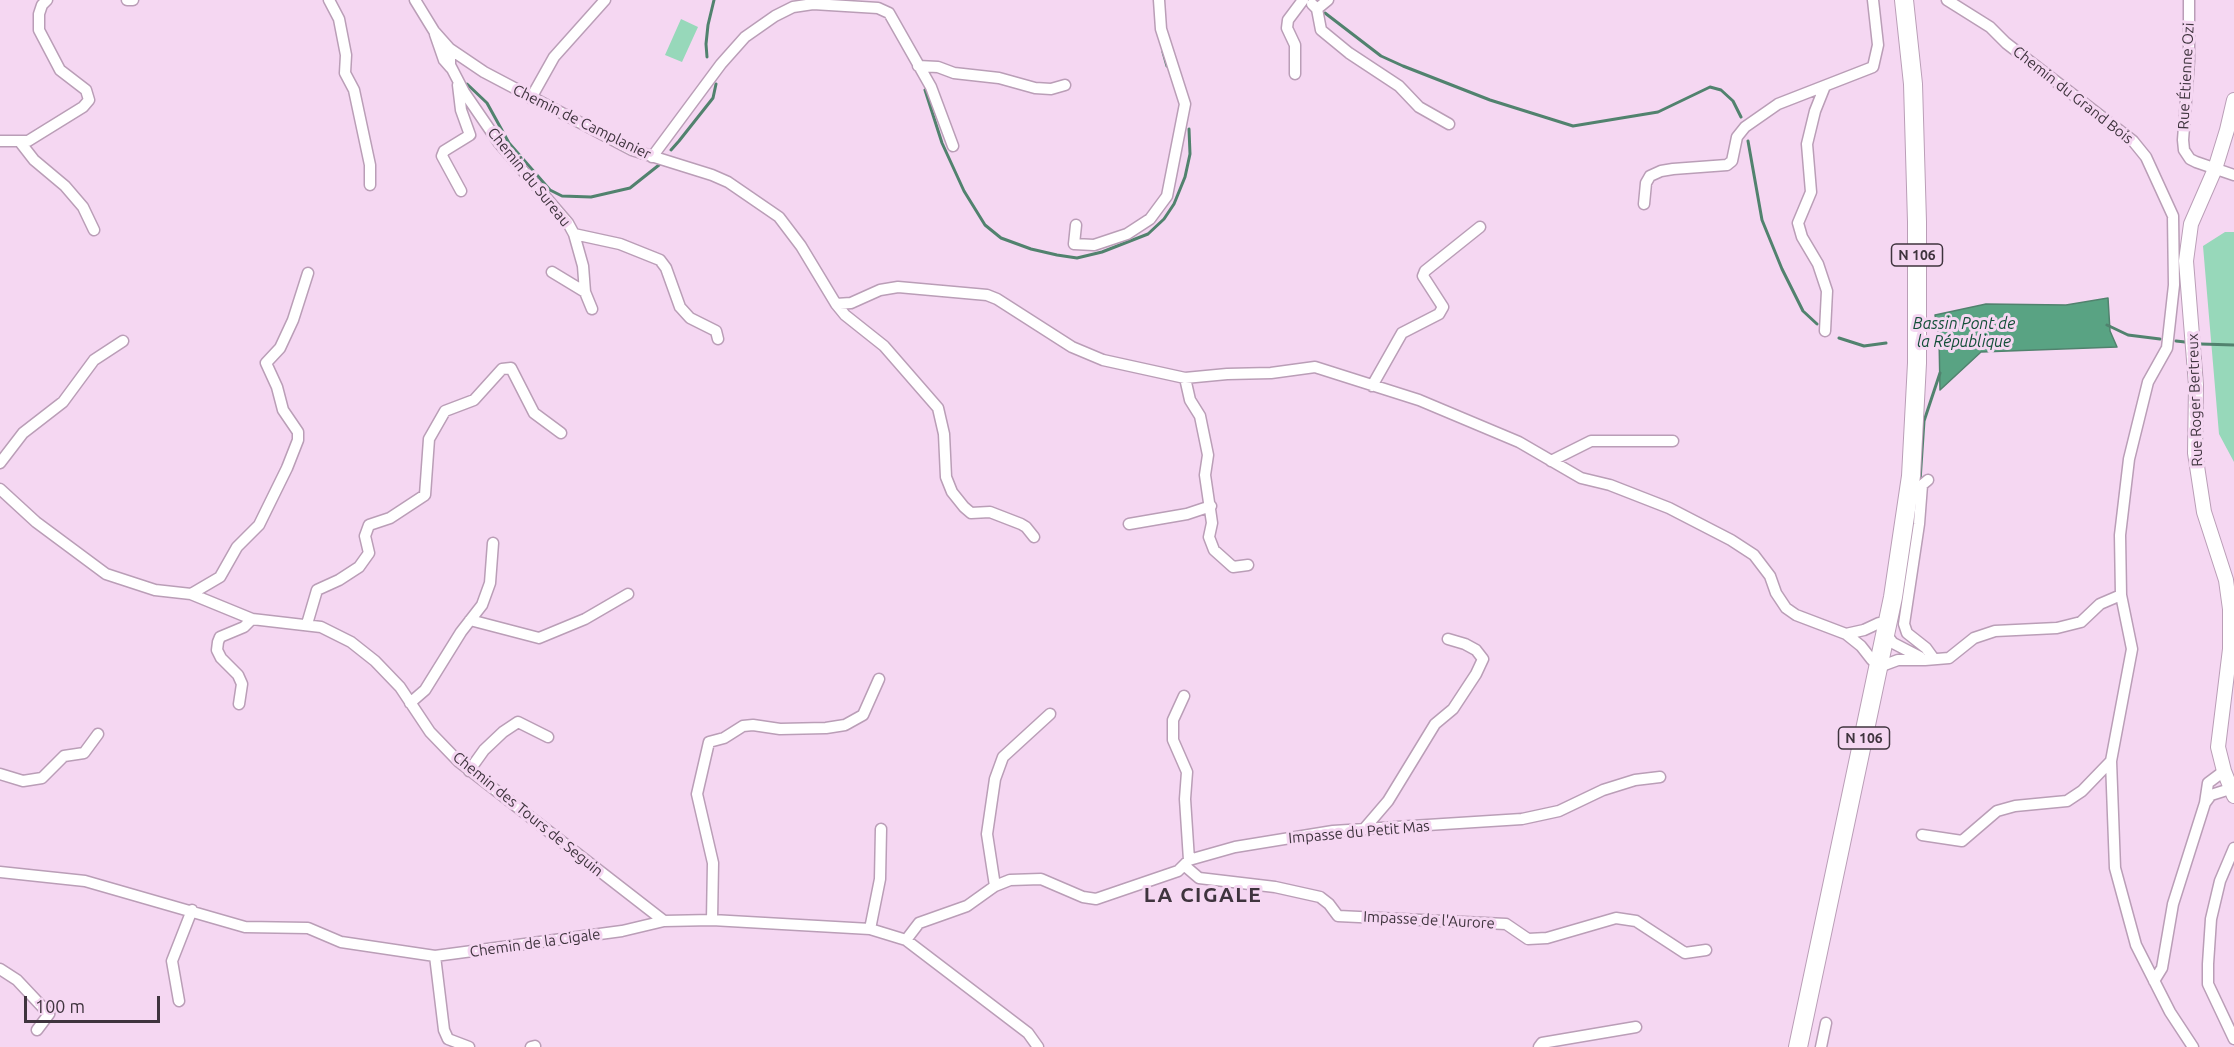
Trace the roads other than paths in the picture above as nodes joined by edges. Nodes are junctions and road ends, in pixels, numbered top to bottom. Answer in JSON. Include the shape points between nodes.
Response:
{"nodes":[{"id":1,"x":47,"y":0,"type":"edge"},
{"id":2,"x":127,"y":0,"type":"edge"},
{"id":3,"x":133,"y":0,"type":"edge"},
{"id":4,"x":329,"y":0,"type":"edge"},
{"id":5,"x":415,"y":0,"type":"edge"},
{"id":6,"x":605,"y":0,"type":"edge"},
{"id":7,"x":1159,"y":0,"type":"edge"},
{"id":8,"x":1303,"y":0,"type":"edge"},
{"id":9,"x":1308,"y":0,"type":"edge"},
{"id":10,"x":1873,"y":0,"type":"edge"},
{"id":11,"x":1896,"y":0,"type":"edge"},
{"id":12,"x":1904,"y":0,"type":"edge"},
{"id":13,"x":1947,"y":0,"type":"edge"},
{"id":14,"x":2189,"y":0,"type":"edge"},
{"id":15,"x":1323,"y":4,"type":"edge"},
{"id":16,"x":434,"y":31,"type":"junction"},
{"id":17,"x":450,"y":49,"type":"junction"},
{"id":18,"x":461,"y":58,"type":"junction"},
{"id":19,"x":918,"y":66,"type":"junction"},
{"id":20,"x":1295,"y":74,"type":"dead end"},
{"id":21,"x":455,"y":75,"type":"junction"},
{"id":22,"x":1913,"y":84,"type":"junction"},
{"id":23,"x":1065,"y":86,"type":"dead end"},
{"id":24,"x":1825,"y":86,"type":"junction"},
{"id":25,"x":531,"y":98,"type":"junction"},
{"id":26,"x":2234,"y":100,"type":"edge"},
{"id":27,"x":1449,"y":124,"type":"dead end"},
{"id":28,"x":0,"y":141,"type":"edge"},
{"id":29,"x":20,"y":142,"type":"junction"},
{"id":30,"x":953,"y":146,"type":"dead end"},
{"id":31,"x":652,"y":157,"type":"junction"},
{"id":32,"x":2215,"y":169,"type":"junction"},
{"id":33,"x":2234,"y":175,"type":"edge"},
{"id":34,"x":370,"y":185,"type":"dead end"},
{"id":35,"x":461,"y":191,"type":"dead end"},
{"id":36,"x":1644,"y":204,"type":"dead end"},
{"id":37,"x":1076,"y":225,"type":"dead end"},
{"id":38,"x":1480,"y":227,"type":"dead end"},
{"id":39,"x":93,"y":230,"type":"dead end"},
{"id":40,"x":574,"y":234,"type":"junction"},
{"id":41,"x":552,"y":272,"type":"dead end"},
{"id":42,"x":308,"y":273,"type":"dead end"},
{"id":43,"x":585,"y":292,"type":"junction"},
{"id":44,"x":836,"y":304,"type":"junction"},
{"id":45,"x":592,"y":309,"type":"dead end"},
{"id":46,"x":1825,"y":331,"type":"dead end"},
{"id":47,"x":718,"y":339,"type":"dead end"},
{"id":48,"x":123,"y":341,"type":"dead end"},
{"id":49,"x":1185,"y":378,"type":"junction"},
{"id":50,"x":1372,"y":386,"type":"junction"},
{"id":51,"x":561,"y":433,"type":"dead end"},
{"id":52,"x":1673,"y":441,"type":"dead end"},
{"id":53,"x":1551,"y":460,"type":"junction"},
{"id":54,"x":0,"y":463,"type":"edge"},
{"id":55,"x":1928,"y":480,"type":"dead end"},
{"id":56,"x":0,"y":489,"type":"edge"},
{"id":57,"x":1211,"y":506,"type":"junction"},
{"id":58,"x":1129,"y":524,"type":"dead end"},
{"id":59,"x":1034,"y":537,"type":"dead end"},
{"id":60,"x":493,"y":543,"type":"dead end"},
{"id":61,"x":1248,"y":565,"type":"dead end"},
{"id":62,"x":191,"y":594,"type":"junction"},
{"id":63,"x":628,"y":594,"type":"dead end"},
{"id":64,"x":2121,"y":595,"type":"junction"},
{"id":65,"x":252,"y":619,"type":"junction"},
{"id":66,"x":470,"y":620,"type":"junction"},
{"id":67,"x":307,"y":624,"type":"junction"},
{"id":68,"x":1883,"y":629,"type":"junction"},
{"id":69,"x":1846,"y":633,"type":"junction"},
{"id":70,"x":1448,"y":639,"type":"dead end"},
{"id":71,"x":1930,"y":660,"type":"junction"},
{"id":72,"x":1876,"y":663,"type":"junction"},
{"id":73,"x":879,"y":680,"type":"dead end"},
{"id":74,"x":1184,"y":696,"type":"dead end"},
{"id":75,"x":410,"y":703,"type":"junction"},
{"id":76,"x":239,"y":704,"type":"dead end"},
{"id":77,"x":1050,"y":714,"type":"dead end"},
{"id":78,"x":98,"y":734,"type":"dead end"},
{"id":79,"x":548,"y":737,"type":"dead end"},
{"id":80,"x":2112,"y":761,"type":"junction"},
{"id":81,"x":469,"y":771,"type":"junction"},
{"id":82,"x":2224,"y":771,"type":"junction"},
{"id":83,"x":0,"y":774,"type":"edge"},
{"id":84,"x":1660,"y":777,"type":"dead end"},
{"id":85,"x":2232,"y":793,"type":"edge"},
{"id":86,"x":2205,"y":803,"type":"junction"},
{"id":87,"x":882,"y":829,"type":"dead end"},
{"id":88,"x":1364,"y":829,"type":"junction"},
{"id":89,"x":1922,"y":835,"type":"dead end"},
{"id":90,"x":2234,"y":848,"type":"edge"},
{"id":91,"x":1187,"y":863,"type":"junction"},
{"id":92,"x":0,"y":872,"type":"edge"},
{"id":93,"x":995,"y":886,"type":"junction"},
{"id":94,"x":192,"y":910,"type":"junction"},
{"id":95,"x":712,"y":920,"type":"junction"},
{"id":96,"x":664,"y":921,"type":"junction"},
{"id":97,"x":870,"y":929,"type":"junction"},
{"id":98,"x":906,"y":940,"type":"junction"},
{"id":99,"x":1706,"y":950,"type":"dead end"},
{"id":100,"x":435,"y":956,"type":"junction"},
{"id":101,"x":0,"y":969,"type":"edge"},
{"id":102,"x":2154,"y":981,"type":"junction"},
{"id":103,"x":179,"y":1000,"type":"dead end"},
{"id":104,"x":1826,"y":1023,"type":"dead end"},
{"id":105,"x":1636,"y":1027,"type":"dead end"},
{"id":106,"x":37,"y":1030,"type":"dead end"},
{"id":107,"x":2234,"y":1039,"type":"edge"},
{"id":108,"x":469,"y":1047,"type":"edge"},
{"id":109,"x":1038,"y":1047,"type":"edge"},
{"id":110,"x":1539,"y":1047,"type":"edge"},
{"id":111,"x":1787,"y":1047,"type":"edge"},
{"id":112,"x":1798,"y":1047,"type":"edge"},
{"id":113,"x":1821,"y":1047,"type":"edge"},
{"id":114,"x":2193,"y":1047,"type":"edge"}],
"edges":[{"from":1,"to":29,"type":"street","via":[[39,14],[39,30],[60,70],[86,90],[89,100],[28,141]]},
{"from":2,"to":3,"type":"street"},
{"from":4,"to":34,"type":"street","via":[[339,19],[345,73],[354,90],[370,165]]},
{"from":5,"to":16,"type":"street","name":"Chemin de Camplanier"},
{"from":6,"to":25,"type":"street","via":[[554,57]]},
{"from":7,"to":37,"type":"street","via":[[1161,29],[1185,104],[1167,196],[1150,219],[1127,234],[1094,245],[1074,244]]},
{"from":8,"to":20,"type":"street","via":[[1288,20],[1287,28],[1295,45]]},
{"from":9,"to":15,"type":"street"},
{"from":10,"to":24,"type":"street","via":[[1878,45],[1873,67]]},
{"from":11,"to":22,"type":"main road","number":"N 106"},
{"from":12,"to":22,"type":"main road","number":"N 106"},
{"from":13,"to":64,"type":"street","name":"Chemin du Grand Bois","via":[[1990,27],[2133,141],[2146,157],[2173,216],[2175,257],[2167,348],[2148,382],[2129,459],[2120,535]]},
{"from":14,"to":32,"type":"street","name":"Rue Étienne Ozi","via":[[2189,61],[2182,140],[2190,159]]},
{"from":15,"to":27,"type":"street","via":[[1321,30],[1399,86],[1419,106]]},
{"from":16,"to":17,"type":"street","name":"Chemin de Camplanier"},
{"from":16,"to":21,"type":"street","name":"Chemin du Sureau","via":[[444,60]]},
{"from":17,"to":18,"type":"street","name":"Chemin de Camplanier"},
{"from":17,"to":21,"type":"street","name":"Chemin du Sureau","via":[[450,65]]},
{"from":18,"to":21,"type":"street"},
{"from":18,"to":25,"type":"street","name":"Chemin de Camplanier"},
{"from":19,"to":23,"type":"street","via":[[999,78],[1035,88]]},
{"from":19,"to":30,"type":"street"},
{"from":19,"to":31,"type":"street","via":[[889,13],[883,10],[813,4],[793,7],[745,37]]},
{"from":21,"to":35,"type":"street","via":[[461,110],[471,135],[442,156]]},
{"from":21,"to":40,"type":"street","name":"Chemin du Sureau","via":[[499,143]]},
{"from":22,"to":68,"type":"main road","number":"N 106","via":[[1918,319],[1913,426]]},
{"from":24,"to":36,"type":"street","via":[[1778,104],[1745,127],[1736,139],[1728,165],[1673,169],[1650,176]]},
{"from":24,"to":46,"type":"street","via":[[1806,144],[1811,192],[1797,223],[1827,291]]},
{"from":25,"to":31,"type":"street","name":"Chemin de Camplanier"},
{"from":26,"to":32,"type":"street","name":"Rue Roger Bertreux"},
{"from":28,"to":29,"type":"street"},
{"from":29,"to":39,"type":"street","via":[[83,207]]},
{"from":31,"to":44,"type":"street","name":"Chemin de Camplanier","via":[[728,182],[779,217]]},
{"from":32,"to":33,"type":"street","name":"Rue Étienne Ozi"},
{"from":32,"to":82,"type":"street","name":"Rue Roger Bertreux","via":[[2191,224],[2186,261],[2196,385],[2195,453],[2204,512],[2224,575],[2230,609],[2230,649],[2218,747]]},
{"from":38,"to":50,"type":"street","via":[[1425,271],[1423,276],[1443,308],[1439,314],[1402,333]]},
{"from":40,"to":43,"type":"street","name":"Chemin du Sureau"},
{"from":40,"to":47,"type":"street","via":[[620,244],[660,260],[680,307],[690,318],[716,331]]},
{"from":41,"to":43,"type":"street"},
{"from":42,"to":62,"type":"street","via":[[280,348],[266,363],[283,410],[298,432],[298,440],[259,525],[237,547],[220,577]]},
{"from":43,"to":45,"type":"street","name":"Chemin du Sureau"},
{"from":44,"to":49,"type":"street","via":[[851,303],[898,286],[987,295],[1072,347],[1103,360]]},
{"from":44,"to":59,"type":"street","name":"Chemin de Camplanier","via":[[884,346],[938,408],[946,477],[964,507],[971,513],[990,512],[1026,526]]},
{"from":48,"to":54,"type":"street","via":[[94,360],[63,402],[23,433]]},
{"from":49,"to":50,"type":"street","via":[[1315,367]]},
{"from":49,"to":57,"type":"street","via":[[1190,400],[1200,416],[1208,455],[1205,475]]},
{"from":50,"to":53,"type":"street","via":[[1419,400],[1519,442]]},
{"from":51,"to":67,"type":"street","via":[[534,413],[511,368],[502,369],[474,400],[445,411],[429,439],[425,495],[390,518],[369,525],[365,536],[369,553],[358,567],[318,590]]},
{"from":52,"to":53,"type":"street","via":[[1591,441]]},
{"from":53,"to":69,"type":"street","via":[[1581,478],[1669,508],[1731,540],[1754,555],[1786,608]]},
{"from":55,"to":71,"type":"street","via":[[1922,485],[1904,624],[1907,633],[1926,648]]},
{"from":56,"to":62,"type":"street","name":"Chemin des Tours de Seguin","via":[[36,522],[106,574],[155,590]]},
{"from":57,"to":58,"type":"street"},
{"from":57,"to":61,"type":"street","via":[[1209,537],[1214,550],[1233,567]]},
{"from":60,"to":66,"type":"street","via":[[490,583],[482,605]]},
{"from":62,"to":65,"type":"street","name":"Chemin des Tours de Seguin"},
{"from":63,"to":66,"type":"street","via":[[539,639]]},
{"from":64,"to":71,"type":"street","via":[[2100,604],[2081,622],[2057,628],[1995,631],[1974,638],[1949,658]]},
{"from":64,"to":80,"type":"street","name":"Chemin du Grand Bois","via":[[2132,649]]},
{"from":65,"to":67,"type":"street","name":"Chemin des Tours de Seguin"},
{"from":65,"to":76,"type":"street","via":[[244,627],[220,637],[218,642],[221,658],[242,684]]},
{"from":66,"to":75,"type":"street","via":[[425,690]]},
{"from":67,"to":75,"type":"street","name":"Chemin des Tours de Seguin","via":[[351,642],[391,676]]},
{"from":68,"to":69,"type":"street"},
{"from":68,"to":71,"type":"street","via":[[1893,643]]},
{"from":68,"to":72,"type":"main road","number":"N 106"},
{"from":69,"to":72,"type":"street"},
{"from":70,"to":88,"type":"street","via":[[1476,650],[1483,659],[1453,709],[1435,724],[1388,801]]},
{"from":71,"to":72,"type":"street"},
{"from":72,"to":111,"type":"main road","number":"N 106"},
{"from":72,"to":112,"type":"main road","number":"N 106"},
{"from":73,"to":95,"type":"street","via":[[863,715],[845,725],[826,729],[743,726],[709,742],[697,794],[713,863]]},
{"from":74,"to":91,"type":"street","via":[[1173,720],[1173,740],[1187,772]]},
{"from":75,"to":81,"type":"street","name":"Chemin des Tours de Seguin","via":[[430,732]]},
{"from":77,"to":93,"type":"street","via":[[1003,757],[995,779],[987,834]]},
{"from":78,"to":83,"type":"street","via":[[84,753],[64,756],[42,778],[23,781]]},
{"from":79,"to":81,"type":"street","via":[[518,722],[484,750]]},
{"from":80,"to":89,"type":"street","via":[[2067,801],[1997,811],[1962,841]]},
{"from":80,"to":102,"type":"street","name":"Chemin du Grand Bois","via":[[2115,868],[2136,945]]},
{"from":81,"to":96,"type":"street","name":"Chemin des Tours de Seguin"},
{"from":82,"to":85,"type":"street","name":"Rue Roger Bertreux"},
{"from":82,"to":86,"type":"street","via":[[2208,783]]},
{"from":84,"to":88,"type":"street","name":"Impasse du Petit Mas","via":[[1603,790],[1559,811],[1533,817]]},
{"from":85,"to":86,"type":"street","via":[[2211,795]]},
{"from":86,"to":102,"type":"street","via":[[2173,904],[2162,968]]},
{"from":87,"to":97,"type":"street","via":[[880,879]]},
{"from":88,"to":91,"type":"street","name":"Impasse du Petit Mas","via":[[1257,843]]},
{"from":90,"to":107,"type":"street","via":[[2220,880],[2211,919],[2208,964],[2208,984]]},
{"from":91,"to":93,"type":"street","name":"Impasse du Petit Mas","via":[[1178,871],[1096,899],[1041,879],[1010,880]]},
{"from":91,"to":99,"type":"street","name":"Impasse de l'Aurore","via":[[1199,878],[1320,897],[1338,916],[1506,924],[1528,939],[1546,938],[1616,918],[1636,921],[1684,953]]},
{"from":92,"to":94,"type":"street","name":"Chemin de la Cigale","via":[[85,881]]},
{"from":93,"to":98,"type":"street","name":"Impasse du Petit Mas","via":[[967,906],[920,923]]},
{"from":94,"to":100,"type":"street","name":"Chemin de la Cigale","via":[[245,927],[308,928],[341,942]]},
{"from":94,"to":103,"type":"street","via":[[172,961]]},
{"from":95,"to":96,"type":"street","name":"Chemin de la Cigale"},
{"from":95,"to":97,"type":"street","name":"Chemin de la Cigale"},
{"from":96,"to":100,"type":"street","name":"Chemin de la Cigale","via":[[622,931]]},
{"from":97,"to":98,"type":"street","name":"Chemin de la Cigale"},
{"from":98,"to":109,"type":"street","name":"Chemin de la Cigale","via":[[1028,1033]]},
{"from":100,"to":108,"type":"street","via":[[444,1030],[448,1039]]},
{"from":101,"to":106,"type":"street","via":[[17,980],[49,1014]]},
{"from":102,"to":114,"type":"street","name":"Chemin du Grand Bois"},
{"from":104,"to":113,"type":"street"},
{"from":105,"to":110,"type":"street","via":[[1542,1043]]}]}
